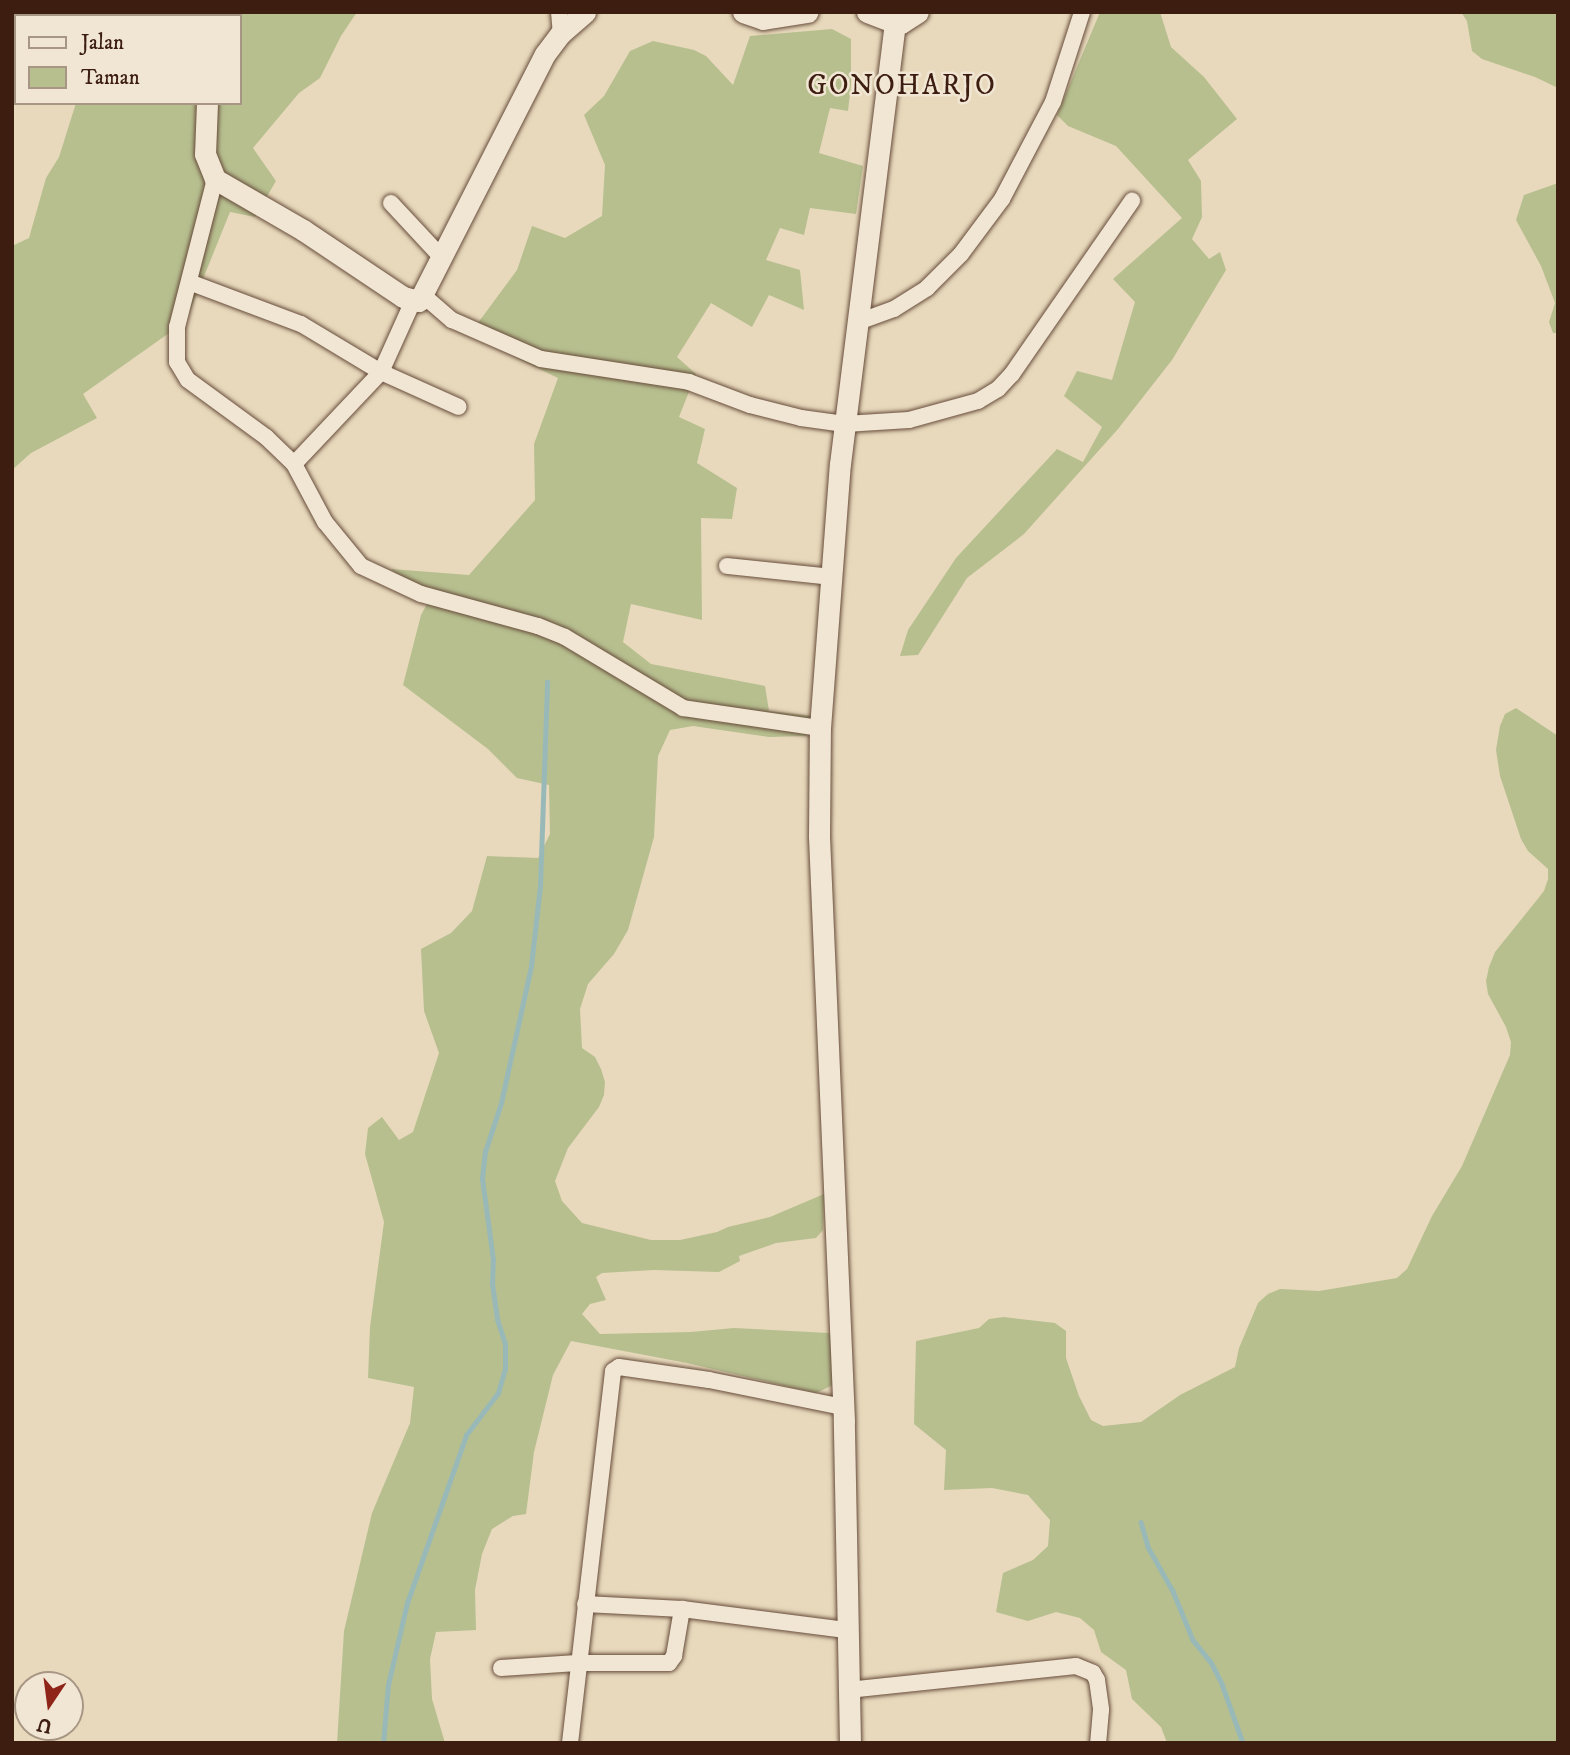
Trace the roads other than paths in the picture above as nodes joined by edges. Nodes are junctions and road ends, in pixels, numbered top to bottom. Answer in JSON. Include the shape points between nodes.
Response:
{"nodes":[{"id":1,"x":585,"y":12,"type":"edge"},
{"id":2,"x":743,"y":12,"type":"edge"},
{"id":3,"x":807,"y":12,"type":"edge"},
{"id":4,"x":866,"y":12,"type":"edge"},
{"id":5,"x":918,"y":12,"type":"edge"},
{"id":6,"x":1082,"y":12,"type":"edge"},
{"id":7,"x":560,"y":23,"type":"edge"},
{"id":8,"x":894,"y":23,"type":"junction"},
{"id":9,"x":207,"y":105,"type":"edge"},
{"id":10,"x":215,"y":179,"type":"junction"},
{"id":11,"x":1132,"y":201,"type":"dead end"},
{"id":12,"x":391,"y":203,"type":"dead end"},
{"id":13,"x":443,"y":259,"type":"junction"},
{"id":14,"x":189,"y":282,"type":"junction"},
{"id":15,"x":418,"y":299,"type":"junction"},
{"id":16,"x":858,"y":322,"type":"junction"},
{"id":17,"x":382,"y":372,"type":"junction"},
{"id":18,"x":458,"y":407,"type":"dead end"},
{"id":19,"x":845,"y":424,"type":"junction"},
{"id":20,"x":294,"y":464,"type":"junction"},
{"id":21,"x":727,"y":566,"type":"dead end"},
{"id":22,"x":831,"y":577,"type":"junction"},
{"id":23,"x":820,"y":728,"type":"junction"},
{"id":24,"x":843,"y":1407,"type":"junction"},
{"id":25,"x":586,"y":1604,"type":"junction"},
{"id":26,"x":682,"y":1609,"type":"junction"},
{"id":27,"x":846,"y":1630,"type":"junction"},
{"id":28,"x":578,"y":1663,"type":"junction"},
{"id":29,"x":501,"y":1668,"type":"dead end"},
{"id":30,"x":848,"y":1690,"type":"junction"},
{"id":31,"x":570,"y":1743,"type":"edge"},
{"id":32,"x":850,"y":1743,"type":"edge"},
{"id":33,"x":1098,"y":1743,"type":"edge"}],
"edges":[{"from":1,"to":7,"type":"street"},
{"from":2,"to":3,"type":"street","via":[[775,19]]},
{"from":4,"to":8,"type":"street"},
{"from":5,"to":8,"type":"street"},
{"from":6,"to":16,"type":"street","via":[[1053,102],[1002,199],[961,254],[927,288],[894,309]]},
{"from":7,"to":13,"type":"street"},
{"from":8,"to":16,"type":"street"},
{"from":9,"to":10,"type":"street","via":[[205,154]]},
{"from":10,"to":14,"type":"street"},
{"from":10,"to":15,"type":"street"},
{"from":11,"to":19,"type":"street","via":[[998,389],[978,401],[909,420]]},
{"from":12,"to":13,"type":"street"},
{"from":13,"to":15,"type":"street"},
{"from":14,"to":17,"type":"street","via":[[301,324]]},
{"from":14,"to":20,"type":"street","via":[[175,346],[181,372],[267,437]]},
{"from":15,"to":17,"type":"street"},
{"from":15,"to":19,"type":"street","via":[[452,320],[541,359],[690,382],[773,412]]},
{"from":16,"to":19,"type":"street"},
{"from":17,"to":18,"type":"street"},
{"from":17,"to":20,"type":"street"},
{"from":19,"to":22,"type":"street"},
{"from":20,"to":23,"type":"street","via":[[344,548],[380,578],[565,637],[683,708]]},
{"from":21,"to":22,"type":"street"},
{"from":22,"to":23,"type":"street"},
{"from":23,"to":24,"type":"street","via":[[823,940]]},
{"from":24,"to":25,"type":"street","via":[[709,1380],[615,1369]]},
{"from":24,"to":27,"type":"street"},
{"from":25,"to":26,"type":"street"},
{"from":25,"to":28,"type":"street"},
{"from":26,"to":27,"type":"street"},
{"from":26,"to":28,"type":"street","via":[[669,1663]]},
{"from":27,"to":30,"type":"street"},
{"from":28,"to":29,"type":"street"},
{"from":28,"to":31,"type":"street"},
{"from":30,"to":32,"type":"street"},
{"from":30,"to":33,"type":"street","via":[[1076,1667],[1093,1673],[1097,1680],[1101,1710]]}]}
